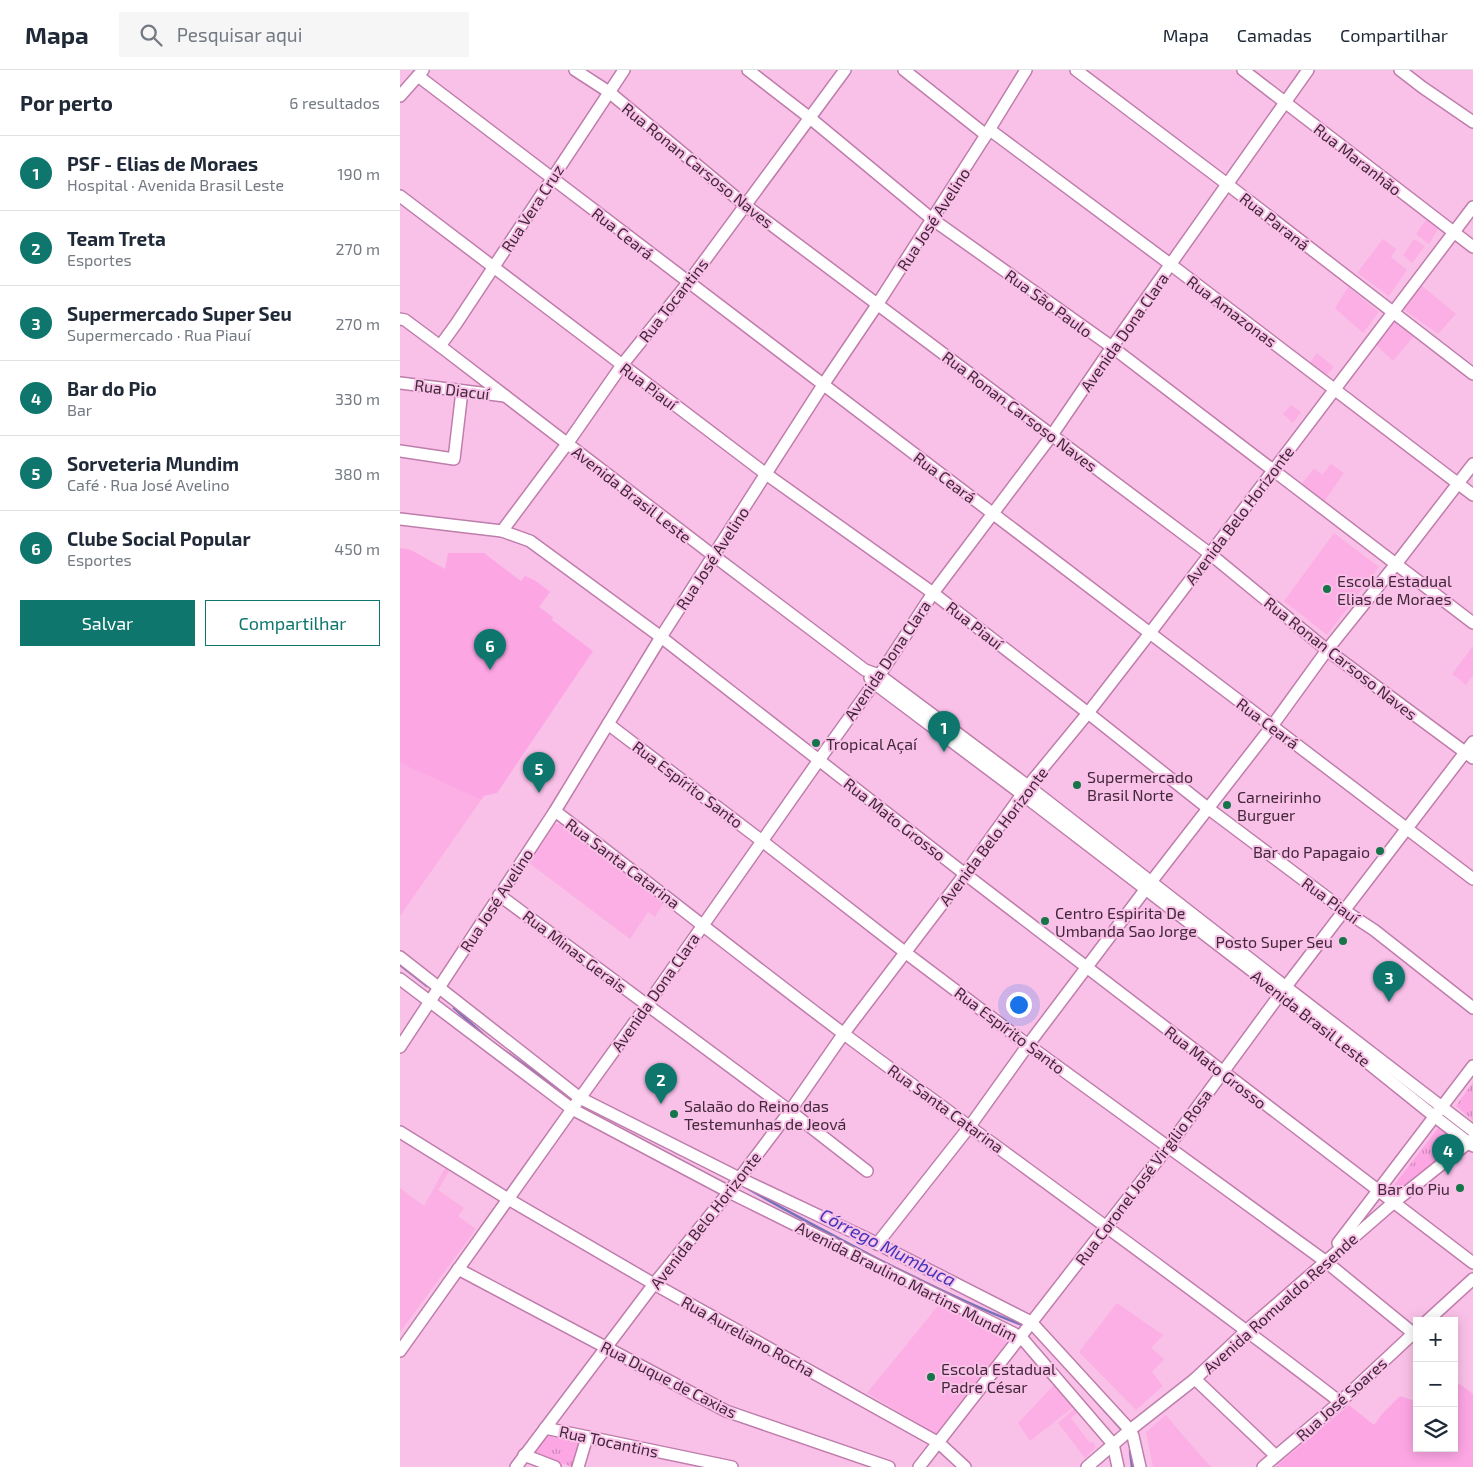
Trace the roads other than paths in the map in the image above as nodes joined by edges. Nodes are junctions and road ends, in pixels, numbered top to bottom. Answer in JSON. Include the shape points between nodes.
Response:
{"nodes":[{"id":1,"x":575,"y":70,"type":"edge"},
{"id":2,"x":624,"y":70,"type":"edge"},
{"id":3,"x":748,"y":70,"type":"edge"},
{"id":4,"x":845,"y":70,"type":"edge"},
{"id":5,"x":904,"y":70,"type":"edge"},
{"id":6,"x":1026,"y":70,"type":"edge"},
{"id":7,"x":1076,"y":70,"type":"edge"},
{"id":8,"x":1243,"y":70,"type":"edge"},
{"id":9,"x":1308,"y":70,"type":"edge"},
{"id":10,"x":1400,"y":70,"type":"edge"},
{"id":11,"x":420,"y":73,"type":"edge"},
{"id":12,"x":609,"y":92,"type":"junction"},
{"id":13,"x":400,"y":96,"type":"edge"},
{"id":14,"x":1285,"y":103,"type":"junction"},
{"id":15,"x":810,"y":118,"type":"junction"},
{"id":16,"x":1473,"y":122,"type":"edge"},
{"id":17,"x":988,"y":133,"type":"junction"},
{"id":18,"x":552,"y":178,"type":"junction"},
{"id":19,"x":1227,"y":184,"type":"junction"},
{"id":20,"x":400,"y":196,"type":"edge"},
{"id":21,"x":745,"y":206,"type":"junction"},
{"id":22,"x":1473,"y":207,"type":"edge"},
{"id":23,"x":932,"y":219,"type":"junction"},
{"id":24,"x":1454,"y":232,"type":"junction"},
{"id":25,"x":1473,"y":247,"type":"edge"},
{"id":26,"x":1170,"y":264,"type":"junction"},
{"id":27,"x":493,"y":268,"type":"junction"},
{"id":28,"x":688,"y":283,"type":"junction"},
{"id":29,"x":877,"y":304,"type":"junction"},
{"id":30,"x":1393,"y":312,"type":"junction"},
{"id":31,"x":400,"y":319,"type":"edge"},
{"id":32,"x":440,"y":346,"type":"junction"},
{"id":33,"x":1112,"y":347,"type":"junction"},
{"id":34,"x":622,"y":365,"type":"junction"},
{"id":35,"x":1473,"y":374,"type":"edge"},
{"id":36,"x":400,"y":383,"type":"edge"},
{"id":37,"x":823,"y":385,"type":"junction"},
{"id":38,"x":1335,"y":390,"type":"junction"},
{"id":39,"x":462,"y":391,"type":"junction"},
{"id":40,"x":505,"y":396,"type":"junction"},
{"id":41,"x":1052,"y":435,"type":"junction"},
{"id":42,"x":568,"y":444,"type":"junction"},
{"id":43,"x":400,"y":451,"type":"edge"},
{"id":44,"x":1473,"y":464,"type":"edge"},
{"id":45,"x":1273,"y":470,"type":"junction"},
{"id":46,"x":766,"y":474,"type":"junction"},
{"id":47,"x":1458,"y":484,"type":"junction"},
{"id":48,"x":1473,"y":495,"type":"edge"},
{"id":49,"x":993,"y":514,"type":"junction"},
{"id":50,"x":400,"y":519,"type":"edge"},
{"id":51,"x":502,"y":531,"type":"junction"},
{"id":52,"x":1209,"y":554,"type":"junction"},
{"id":53,"x":714,"y":556,"type":"junction"},
{"id":54,"x":1396,"y":564,"type":"junction"},
{"id":55,"x":933,"y":593,"type":"junction"},
{"id":56,"x":1473,"y":623,"type":"edge"},
{"id":57,"x":1150,"y":633,"type":"junction"},
{"id":58,"x":661,"y":637,"type":"junction"},
{"id":59,"x":1327,"y":650,"type":"junction"},
{"id":60,"x":876,"y":679,"type":"junction"},
{"id":61,"x":1088,"y":712,"type":"junction"},
{"id":62,"x":608,"y":724,"type":"junction"},
{"id":63,"x":1272,"y":726,"type":"junction"},
{"id":64,"x":1473,"y":742,"type":"edge"},
{"id":65,"x":1469,"y":755,"type":"edge"},
{"id":66,"x":818,"y":760,"type":"junction"},
{"id":67,"x":1025,"y":790,"type":"junction"},
{"id":68,"x":1209,"y":809,"type":"junction"},
{"id":69,"x":555,"y":811,"type":"junction"},
{"id":70,"x":1407,"y":829,"type":"junction"},
{"id":71,"x":762,"y":840,"type":"junction"},
{"id":72,"x":965,"y":874,"type":"junction"},
{"id":73,"x":1473,"y":879,"type":"edge"},
{"id":74,"x":1148,"y":886,"type":"junction"},
{"id":75,"x":499,"y":894,"type":"junction"},
{"id":76,"x":1345,"y":911,"type":"junction"},
{"id":77,"x":703,"y":924,"type":"junction"},
{"id":78,"x":906,"y":953,"type":"junction"},
{"id":79,"x":400,"y":957,"type":"edge"},
{"id":80,"x":1088,"y":967,"type":"junction"},
{"id":81,"x":400,"y":980,"type":"edge"},
{"id":82,"x":439,"y":987,"type":"junction"},
{"id":83,"x":1283,"y":990,"type":"junction"},
{"id":84,"x":430,"y":1002,"type":"junction"},
{"id":85,"x":647,"y":1005,"type":"junction"},
{"id":86,"x":1473,"y":1008,"type":"edge"},
{"id":87,"x":844,"y":1033,"type":"junction"},
{"id":88,"x":1028,"y":1045,"type":"junction"},
{"id":89,"x":400,"y":1047,"type":"edge"},
{"id":90,"x":1473,"y":1066,"type":"edge"},
{"id":91,"x":1222,"y":1072,"type":"junction"},
{"id":92,"x":580,"y":1098,"type":"junction"},
{"id":93,"x":572,"y":1109,"type":"junction"},
{"id":94,"x":790,"y":1111,"type":"junction"},
{"id":95,"x":1437,"y":1112,"type":"junction"},
{"id":96,"x":970,"y":1126,"type":"junction"},
{"id":97,"x":1473,"y":1131,"type":"edge"},
{"id":98,"x":400,"y":1132,"type":"edge"},
{"id":99,"x":1472,"y":1143,"type":"edge"},
{"id":100,"x":1168,"y":1147,"type":"junction"},
{"id":101,"x":867,"y":1171,"type":"dead end"},
{"id":102,"x":739,"y":1178,"type":"junction"},
{"id":103,"x":1378,"y":1191,"type":"junction"},
{"id":104,"x":729,"y":1192,"type":"junction"},
{"id":105,"x":508,"y":1199,"type":"junction"},
{"id":106,"x":1393,"y":1203,"type":"junction"},
{"id":107,"x":1105,"y":1227,"type":"junction"},
{"id":108,"x":877,"y":1244,"type":"junction"},
{"id":109,"x":1325,"y":1261,"type":"junction"},
{"id":110,"x":1473,"y":1263,"type":"edge"},
{"id":111,"x":458,"y":1269,"type":"junction"},
{"id":112,"x":1473,"y":1279,"type":"edge"},
{"id":113,"x":654,"y":1284,"type":"junction"},
{"id":114,"x":1431,"y":1317,"type":"edge"},
{"id":115,"x":1031,"y":1322,"type":"junction"},
{"id":116,"x":1247,"y":1330,"type":"junction"},
{"id":117,"x":1413,"y":1330,"type":"edge"},
{"id":118,"x":1413,"y":1334,"type":"edge"},
{"id":119,"x":1021,"y":1337,"type":"junction"},
{"id":120,"x":607,"y":1347,"type":"junction"},
{"id":121,"x":400,"y":1351,"type":"edge"},
{"id":122,"x":1195,"y":1379,"type":"junction"},
{"id":123,"x":1340,"y":1402,"type":"junction"},
{"id":124,"x":545,"y":1428,"type":"junction"},
{"id":125,"x":1130,"y":1430,"type":"junction"},
{"id":126,"x":587,"y":1437,"type":"junction"},
{"id":127,"x":939,"y":1443,"type":"junction"},
{"id":128,"x":1113,"y":1444,"type":"junction"},
{"id":129,"x":524,"y":1456,"type":"junction"},
{"id":130,"x":1276,"y":1456,"type":"junction"},
{"id":131,"x":516,"y":1467,"type":"edge"},
{"id":132,"x":555,"y":1467,"type":"edge"},
{"id":133,"x":578,"y":1467,"type":"edge"},
{"id":134,"x":732,"y":1467,"type":"edge"},
{"id":135,"x":889,"y":1467,"type":"edge"},
{"id":136,"x":919,"y":1467,"type":"edge"},
{"id":137,"x":965,"y":1467,"type":"edge"},
{"id":138,"x":1087,"y":1467,"type":"edge"},
{"id":139,"x":1118,"y":1467,"type":"edge"},
{"id":140,"x":1140,"y":1467,"type":"edge"},
{"id":141,"x":1263,"y":1467,"type":"edge"}],
"edges":[{"from":1,"to":12,"type":"street","name":"Rua Ronan Carsoso Naves"},
{"from":2,"to":12,"type":"street","name":"Rua Vera Cruz"},
{"from":3,"to":15,"type":"street","name":"Rua São Paulo"},
{"from":4,"to":15,"type":"street","name":"Rua Tocantins"},
{"from":5,"to":17,"type":"street","name":"Rua Amazonas"},
{"from":6,"to":17,"type":"street","name":"Rua José Avelino"},
{"from":7,"to":19,"type":"street","name":"Rua Paraná"},
{"from":8,"to":14,"type":"street","name":"Rua Maranhão"},
{"from":9,"to":14,"type":"street","name":"Avenida Dona Clara"},
{"from":10,"to":16,"type":"street"},
{"from":11,"to":13,"type":"street"},
{"from":11,"to":18,"type":"street","name":"Rua Ceará"},
{"from":12,"to":18,"type":"street","name":"Rua Vera Cruz"},
{"from":12,"to":21,"type":"street","name":"Rua Ronan Carsoso Naves"},
{"from":14,"to":19,"type":"street","name":"Avenida Dona Clara"},
{"from":14,"to":24,"type":"street","name":"Rua Maranhão"},
{"from":15,"to":21,"type":"street","name":"Rua Tocantins"},
{"from":15,"to":23,"type":"street","name":"Rua São Paulo"},
{"from":17,"to":23,"type":"street","name":"Rua José Avelino"},
{"from":17,"to":26,"type":"street","name":"Rua Amazonas"},
{"from":18,"to":27,"type":"street","name":"Rua Vera Cruz"},
{"from":18,"to":28,"type":"street","name":"Rua Ceará"},
{"from":19,"to":26,"type":"street","name":"Avenida Dona Clara"},
{"from":19,"to":30,"type":"street","name":"Rua Paraná"},
{"from":20,"to":27,"type":"street","name":"Rua Piauí"},
{"from":21,"to":28,"type":"street","name":"Rua Tocantins"},
{"from":21,"to":29,"type":"street","name":"Rua Ronan Carsoso Naves"},
{"from":22,"to":24,"type":"street","name":"Avenida Belo Horizonte"},
{"from":23,"to":29,"type":"street","name":"Rua José Avelino"},
{"from":23,"to":33,"type":"street","name":"Rua São Paulo"},
{"from":24,"to":25,"type":"street","name":"Rua Maranhão"},
{"from":24,"to":30,"type":"street","name":"Avenida Belo Horizonte"},
{"from":26,"to":33,"type":"street","name":"Avenida Dona Clara"},
{"from":26,"to":38,"type":"street","name":"Rua Amazonas"},
{"from":27,"to":32,"type":"street","name":"Rua Vera Cruz"},
{"from":27,"to":34,"type":"street","name":"Rua Piauí"},
{"from":28,"to":34,"type":"street","name":"Rua Tocantins"},
{"from":28,"to":37,"type":"street","name":"Rua Ceará"},
{"from":29,"to":37,"type":"street","name":"Rua José Avelino"},
{"from":29,"to":41,"type":"street","name":"Rua Ronan Carsoso Naves"},
{"from":30,"to":35,"type":"street","name":"Rua Paraná"},
{"from":30,"to":38,"type":"street","name":"Avenida Belo Horizonte"},
{"from":31,"to":32,"type":"street","name":"Avenida Brasil Leste"},
{"from":32,"to":40,"type":"street","name":"Avenida Brasil Leste"},
{"from":33,"to":41,"type":"street","name":"Avenida Dona Clara"},
{"from":33,"to":45,"type":"street","name":"Rua São Paulo"},
{"from":34,"to":42,"type":"street","name":"Rua Tocantins"},
{"from":34,"to":46,"type":"street","name":"Rua Piauí"},
{"from":36,"to":39,"type":"street","name":"Rua Diacuí"},
{"from":37,"to":46,"type":"street","name":"Rua José Avelino"},
{"from":37,"to":49,"type":"street","name":"Rua Ceará"},
{"from":38,"to":45,"type":"street","name":"Avenida Belo Horizonte"},
{"from":38,"to":47,"type":"street","name":"Rua Amazonas"},
{"from":39,"to":40,"type":"street","name":"Rua Diacuí"},
{"from":39,"to":43,"type":"street","via":[[454,458]]},
{"from":40,"to":42,"type":"street","name":"Avenida Brasil Leste"},
{"from":41,"to":49,"type":"street","name":"Avenida Dona Clara"},
{"from":41,"to":52,"type":"street","name":"Rua Ronan Carsoso Naves"},
{"from":42,"to":51,"type":"street","name":"Rua Tocantins"},
{"from":42,"to":53,"type":"street","name":"Avenida Brasil Leste"},
{"from":44,"to":47,"type":"street"},
{"from":45,"to":52,"type":"street","name":"Avenida Belo Horizonte"},
{"from":45,"to":54,"type":"street","name":"Rua São Paulo"},
{"from":46,"to":53,"type":"street","name":"Rua José Avelino"},
{"from":46,"to":55,"type":"street","name":"Rua Piauí"},
{"from":47,"to":48,"type":"street","name":"Rua Amazonas"},
{"from":47,"to":54,"type":"street"},
{"from":49,"to":55,"type":"street","name":"Avenida Dona Clara"},
{"from":49,"to":57,"type":"street","name":"Rua Ceará"},
{"from":50,"to":51,"type":"street","name":"Rua Mato Grosso"},
{"from":51,"to":58,"type":"street","name":"Rua Mato Grosso","via":[[530,541]]},
{"from":52,"to":57,"type":"street","name":"Avenida Belo Horizonte"},
{"from":52,"to":59,"type":"street","name":"Rua Ronan Carsoso Naves"},
{"from":53,"to":58,"type":"street","name":"Rua José Avelino"},
{"from":53,"to":60,"type":"street","name":"Avenida Brasil Leste"},
{"from":54,"to":56,"type":"street","name":"Rua São Paulo"},
{"from":54,"to":59,"type":"street"},
{"from":55,"to":60,"type":"street","name":"Avenida Dona Clara"},
{"from":55,"to":61,"type":"street","name":"Rua Piauí"},
{"from":57,"to":61,"type":"street","name":"Avenida Belo Horizonte"},
{"from":57,"to":63,"type":"street","name":"Rua Ceará"},
{"from":58,"to":62,"type":"street","name":"Rua José Avelino"},
{"from":58,"to":66,"type":"street","name":"Rua Mato Grosso"},
{"from":59,"to":63,"type":"street"},
{"from":59,"to":65,"type":"street","name":"Rua Ronan Carsoso Naves"},
{"from":60,"to":66,"type":"street","name":"Avenida Dona Clara"},
{"from":60,"to":67,"type":"street","name":"Avenida Brasil Leste"},
{"from":61,"to":67,"type":"street","name":"Avenida Belo Horizonte"},
{"from":61,"to":68,"type":"street","name":"Rua Piauí"},
{"from":62,"to":69,"type":"street","name":"Rua José Avelino"},
{"from":62,"to":71,"type":"street","name":"Rua Espírito Santo"},
{"from":63,"to":68,"type":"street"},
{"from":63,"to":70,"type":"street","name":"Rua Ceará"},
{"from":64,"to":65,"type":"street","name":"Rua Coronel José Virgílio Rosa"},
{"from":65,"to":70,"type":"street","name":"Rua Coronel José Virgílio Rosa"},
{"from":66,"to":71,"type":"street","name":"Avenida Dona Clara"},
{"from":66,"to":72,"type":"street","name":"Rua Mato Grosso"},
{"from":67,"to":72,"type":"street","name":"Avenida Belo Horizonte"},
{"from":67,"to":74,"type":"street","name":"Avenida Brasil Leste"},
{"from":68,"to":74,"type":"street"},
{"from":68,"to":76,"type":"street","name":"Rua Piauí"},
{"from":69,"to":75,"type":"street","name":"Rua José Avelino"},
{"from":69,"to":77,"type":"street","name":"Rua Santa Catarina"},
{"from":70,"to":73,"type":"street","name":"Rua Ceará"},
{"from":70,"to":76,"type":"street","name":"Rua Coronel José Virgílio Rosa"},
{"from":71,"to":77,"type":"street","name":"Avenida Dona Clara"},
{"from":71,"to":78,"type":"street","name":"Rua Espírito Santo"},
{"from":72,"to":78,"type":"street","name":"Avenida Belo Horizonte"},
{"from":72,"to":80,"type":"street","name":"Rua Mato Grosso"},
{"from":74,"to":80,"type":"street"},
{"from":74,"to":83,"type":"street","name":"Avenida Brasil Leste"},
{"from":75,"to":82,"type":"street","name":"Rua José Avelino"},
{"from":75,"to":85,"type":"street","name":"Rua Minas Gerais"},
{"from":76,"to":83,"type":"street","name":"Rua Coronel José Virgílio Rosa"},
{"from":76,"to":86,"type":"street","name":"Rua Piauí"},
{"from":77,"to":85,"type":"street","name":"Avenida Dona Clara"},
{"from":77,"to":87,"type":"street","name":"Rua Santa Catarina"},
{"from":78,"to":87,"type":"street","name":"Avenida Belo Horizonte"},
{"from":78,"to":88,"type":"street","name":"Rua Espírito Santo"},
{"from":79,"to":82,"type":"street","name":"Avenida Braulino Martins Mundim"},
{"from":80,"to":88,"type":"street"},
{"from":80,"to":91,"type":"street","name":"Rua Mato Grosso"},
{"from":81,"to":84,"type":"street","name":"Avenida Braulino Martins Mundim"},
{"from":82,"to":84,"type":"street","name":"Rua José Avelino"},
{"from":82,"to":92,"type":"street","name":"Avenida Braulino Martins Mundim"},
{"from":83,"to":91,"type":"street","name":"Rua Coronel José Virgílio Rosa"},
{"from":83,"to":95,"type":"street","name":"Avenida Brasil Leste"},
{"from":84,"to":89,"type":"street","name":"Rua José Avelino"},
{"from":84,"to":93,"type":"street","name":"Avenida Braulino Martins Mundim"},
{"from":85,"to":92,"type":"street","name":"Avenida Dona Clara"},
{"from":85,"to":94,"type":"street","name":"Rua Minas Gerais"},
{"from":87,"to":94,"type":"street","name":"Avenida Belo Horizonte"},
{"from":87,"to":96,"type":"street","name":"Rua Santa Catarina"},
{"from":88,"to":96,"type":"street"},
{"from":88,"to":100,"type":"street","name":"Rua Espírito Santo"},
{"from":90,"to":95,"type":"street"},
{"from":91,"to":100,"type":"street","name":"Rua Coronel José Virgílio Rosa"},
{"from":91,"to":103,"type":"street","name":"Rua Mato Grosso"},
{"from":92,"to":93,"type":"street","name":"Avenida Dona Clara"},
{"from":92,"to":102,"type":"street","name":"Avenida Braulino Martins Mundim"},
{"from":93,"to":104,"type":"street","name":"Avenida Braulino Martins Mundim"},
{"from":93,"to":105,"type":"street","name":"Avenida Dona Clara"},
{"from":94,"to":101,"type":"street","name":"Rua Minas Gerais"},
{"from":94,"to":102,"type":"street","name":"Avenida Belo Horizonte"},
{"from":95,"to":97,"type":"street","name":"Avenida Brasil Leste"},
{"from":95,"to":99,"type":"street","name":"Avenida Brasil Leste"},
{"from":95,"to":103,"type":"street"},
{"from":96,"to":107,"type":"street","name":"Rua Santa Catarina"},
{"from":96,"to":108,"type":"street"},
{"from":98,"to":105,"type":"street","name":"Rua Aureliano Rocha"},
{"from":99,"to":106,"type":"street","name":"Avenida Romualdo Resende"},
{"from":100,"to":107,"type":"street","name":"Rua Coronel José Virgílio Rosa"},
{"from":100,"to":109,"type":"street","name":"Rua Espírito Santo"},
{"from":102,"to":104,"type":"street","name":"Avenida Belo Horizonte"},
{"from":102,"to":108,"type":"street","name":"Avenida Braulino Martins Mundim"},
{"from":103,"to":106,"type":"street","name":"Rua Mato Grosso"},
{"from":103,"to":109,"type":"street"},
{"from":104,"to":113,"type":"street","name":"Avenida Belo Horizonte"},
{"from":104,"to":119,"type":"street","name":"Avenida Braulino Martins Mundim"},
{"from":105,"to":111,"type":"street","name":"Avenida Dona Clara"},
{"from":105,"to":113,"type":"street","name":"Rua Aureliano Rocha"},
{"from":106,"to":109,"type":"street","name":"Avenida Romualdo Resende"},
{"from":106,"to":110,"type":"street","name":"Rua Mato Grosso"},
{"from":107,"to":115,"type":"street","name":"Rua Coronel José Virgílio Rosa"},
{"from":107,"to":116,"type":"street","name":"Rua Santa Catarina"},
{"from":108,"to":115,"type":"street","name":"Avenida Braulino Martins Mundim"},
{"from":109,"to":116,"type":"street","name":"Avenida Romualdo Resende"},
{"from":109,"to":117,"type":"street","name":"Rua Espírito Santo"},
{"from":111,"to":120,"type":"street","name":"Rua Duque de Caxias"},
{"from":111,"to":121,"type":"street","name":"Avenida Dona Clara"},
{"from":112,"to":114,"type":"street"},
{"from":113,"to":120,"type":"street","name":"Avenida Belo Horizonte"},
{"from":113,"to":127,"type":"street","name":"Rua Aureliano Rocha"},
{"from":115,"to":119,"type":"street","name":"Rua Coronel José Virgílio Rosa"},
{"from":115,"to":125,"type":"street","name":"Avenida Braulino Martins Mundim"},
{"from":116,"to":122,"type":"street","name":"Avenida Romualdo Resende"},
{"from":116,"to":123,"type":"street","name":"Rua Santa Catarina"},
{"from":118,"to":123,"type":"street","name":"Rua José Soares"},
{"from":119,"to":127,"type":"street","name":"Rua Coronel José Virgílio Rosa"},
{"from":119,"to":128,"type":"street","name":"Avenida Braulino Martins Mundim"},
{"from":120,"to":124,"type":"street","name":"Avenida Belo Horizonte"},
{"from":120,"to":135,"type":"street","name":"Rua Duque de Caxias","via":[[726,1411]]},
{"from":122,"to":125,"type":"street","name":"Avenida Romualdo Resende"},
{"from":122,"to":130,"type":"street"},
{"from":123,"to":130,"type":"street","name":"Rua José Soares"},
{"from":124,"to":126,"type":"street","name":"Rua Tocantins"},
{"from":124,"to":129,"type":"street","name":"Avenida Belo Horizonte"},
{"from":125,"to":128,"type":"street","name":"Avenida Romualdo Resende"},
{"from":125,"to":140,"type":"street","name":"Avenida Braulino Martins Mundim"},
{"from":126,"to":133,"type":"street"},
{"from":126,"to":134,"type":"street","name":"Rua Tocantins"},
{"from":127,"to":136,"type":"street","name":"Rua Coronel José Virgílio Rosa"},
{"from":127,"to":137,"type":"street","name":"Rua Aureliano Rocha"},
{"from":128,"to":138,"type":"street","name":"Avenida Romualdo Resende"},
{"from":128,"to":139,"type":"street","name":"Avenida Braulino Martins Mundim"},
{"from":129,"to":131,"type":"street","name":"Avenida Belo Horizonte"},
{"from":129,"to":132,"type":"street"},
{"from":130,"to":141,"type":"street","name":"Rua José Soares"}]}
